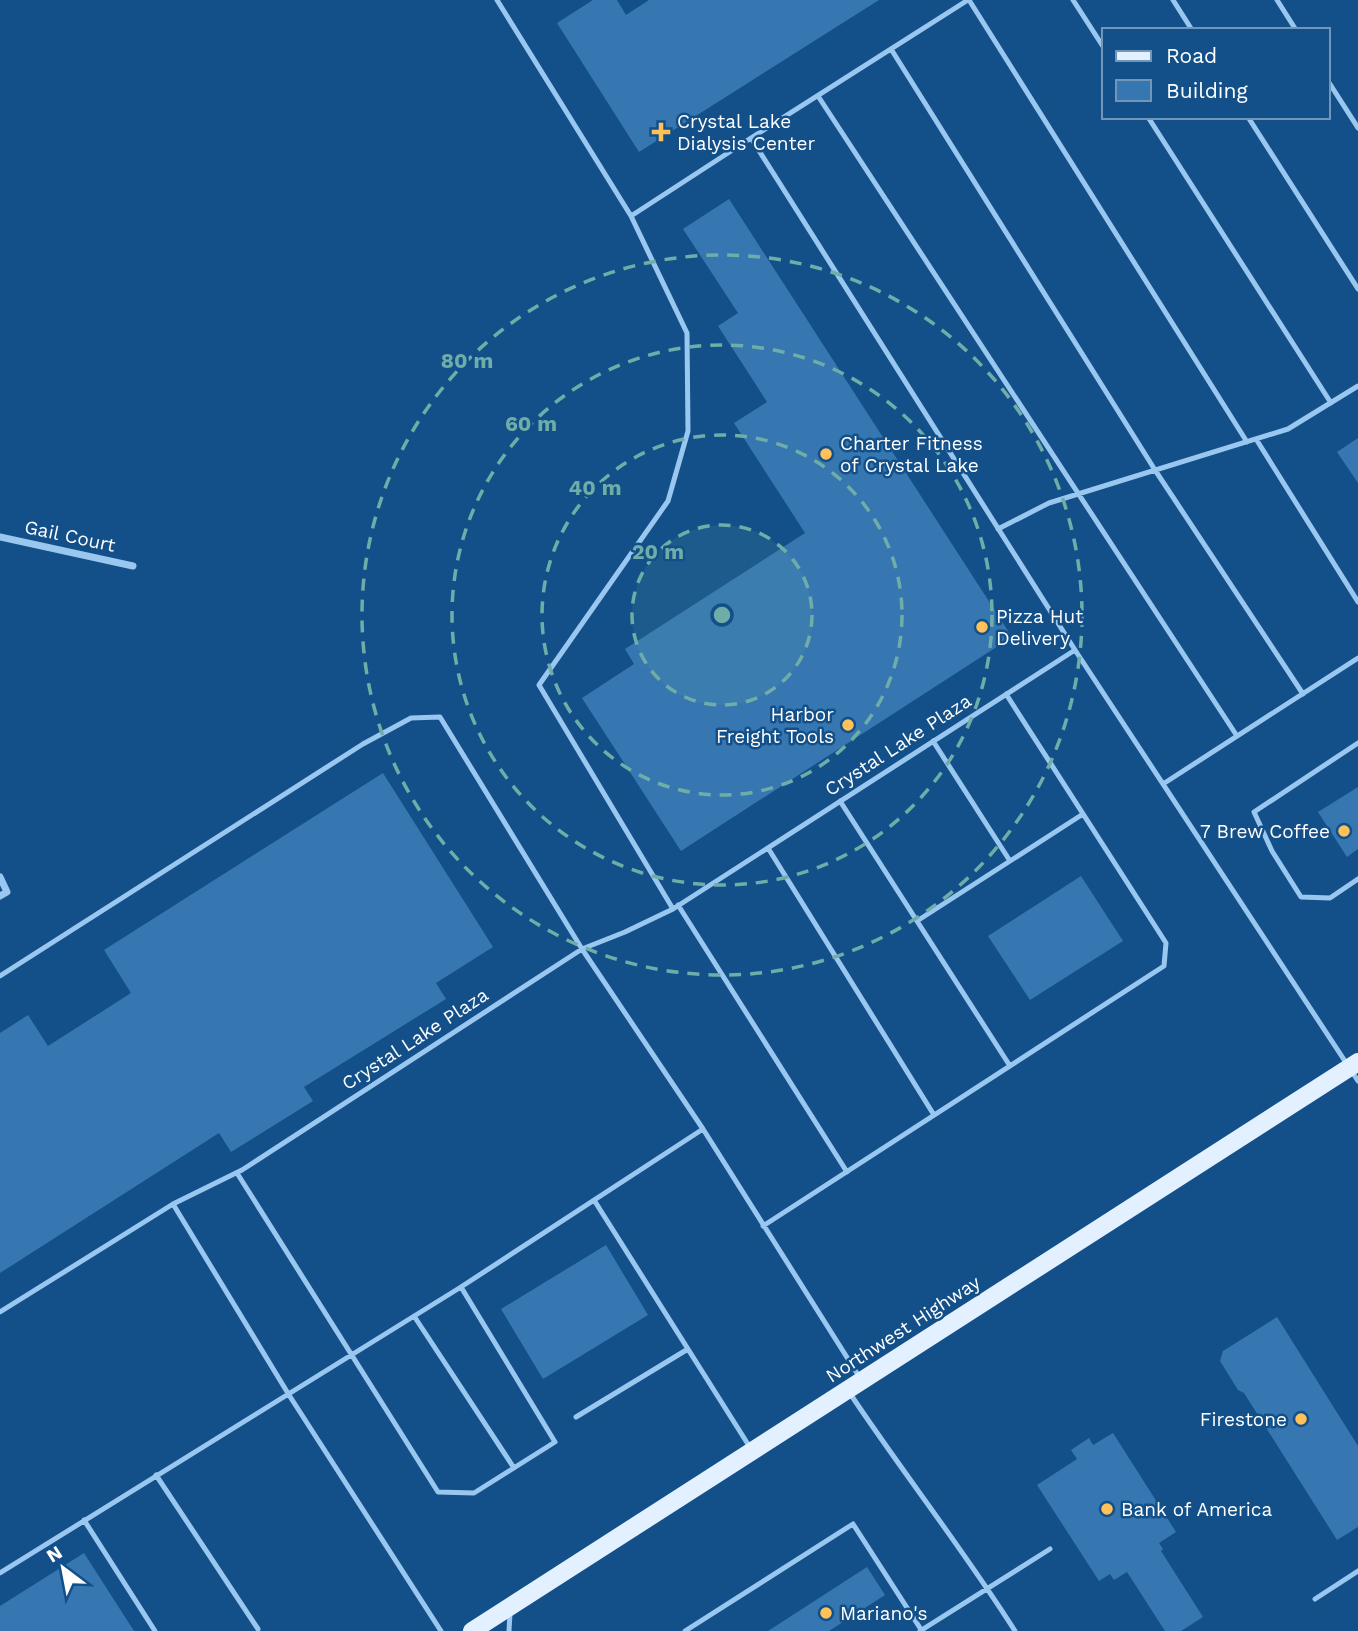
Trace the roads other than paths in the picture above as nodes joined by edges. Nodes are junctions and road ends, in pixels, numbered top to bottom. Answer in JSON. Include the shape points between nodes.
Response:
{"nodes":[{"id":1,"x":497,"y":0,"type":"edge"},
{"id":2,"x":968,"y":0,"type":"edge"},
{"id":3,"x":1073,"y":0,"type":"edge"},
{"id":4,"x":1173,"y":0,"type":"edge"},
{"id":5,"x":1277,"y":0,"type":"edge"},
{"id":6,"x":1191,"y":28,"type":"edge"},
{"id":7,"x":1295,"y":28,"type":"edge"},
{"id":8,"x":1102,"y":45,"type":"edge"},
{"id":9,"x":891,"y":49,"type":"junction"},
{"id":10,"x":1330,"y":84,"type":"edge"},
{"id":11,"x":818,"y":96,"type":"junction"},
{"id":12,"x":1149,"y":119,"type":"edge"},
{"id":13,"x":1249,"y":119,"type":"edge"},
{"id":14,"x":1358,"y":128,"type":"edge"},
{"id":15,"x":751,"y":138,"type":"junction"},
{"id":16,"x":631,"y":216,"type":"junction"},
{"id":17,"x":1358,"y":289,"type":"edge"},
{"id":18,"x":1358,"y":386,"type":"edge"},
{"id":19,"x":1331,"y":404,"type":"junction"},
{"id":20,"x":1256,"y":439,"type":"junction"},
{"id":21,"x":1247,"y":442,"type":"junction"},
{"id":22,"x":1155,"y":470,"type":"junction"},
{"id":23,"x":1077,"y":495,"type":"junction"},
{"id":24,"x":998,"y":529,"type":"junction"},
{"id":25,"x":0,"y":537,"type":"edge"},
{"id":26,"x":133,"y":566,"type":"dead end"},
{"id":27,"x":1358,"y":602,"type":"edge"},
{"id":28,"x":1075,"y":650,"type":"junction"},
{"id":29,"x":1358,"y":658,"type":"edge"},
{"id":30,"x":1006,"y":694,"type":"junction"},
{"id":31,"x":1303,"y":694,"type":"junction"},
{"id":32,"x":1237,"y":736,"type":"junction"},
{"id":33,"x":933,"y":741,"type":"junction"},
{"id":34,"x":1358,"y":743,"type":"edge"},
{"id":35,"x":1163,"y":784,"type":"junction"},
{"id":36,"x":840,"y":802,"type":"junction"},
{"id":37,"x":1083,"y":814,"type":"junction"},
{"id":38,"x":768,"y":848,"type":"junction"},
{"id":39,"x":1010,"y":861,"type":"junction"},
{"id":40,"x":0,"y":877,"type":"edge"},
{"id":41,"x":1358,"y":879,"type":"edge"},
{"id":42,"x":4,"y":894,"type":"edge"},
{"id":43,"x":676,"y":907,"type":"junction"},
{"id":44,"x":917,"y":921,"type":"junction"},
{"id":45,"x":582,"y":949,"type":"junction"},
{"id":46,"x":0,"y":976,"type":"edge"},
{"id":47,"x":1010,"y":1066,"type":"junction"},
{"id":48,"x":1355,"y":1070,"type":"edge"},
{"id":49,"x":934,"y":1115,"type":"junction"},
{"id":50,"x":703,"y":1129,"type":"junction"},
{"id":51,"x":847,"y":1172,"type":"junction"},
{"id":52,"x":237,"y":1173,"type":"junction"},
{"id":53,"x":594,"y":1200,"type":"junction"},
{"id":54,"x":173,"y":1204,"type":"junction"},
{"id":55,"x":763,"y":1226,"type":"junction"},
{"id":56,"x":461,"y":1287,"type":"junction"},
{"id":57,"x":0,"y":1312,"type":"edge"},
{"id":58,"x":414,"y":1316,"type":"junction"},
{"id":59,"x":688,"y":1349,"type":"junction"},
{"id":60,"x":351,"y":1356,"type":"junction"},
{"id":61,"x":855,"y":1385,"type":"junction"},
{"id":62,"x":289,"y":1395,"type":"junction"},
{"id":63,"x":576,"y":1417,"type":"dead end"},
{"id":64,"x":752,"y":1451,"type":"junction"},
{"id":65,"x":514,"y":1468,"type":"junction"},
{"id":66,"x":156,"y":1475,"type":"junction"},
{"id":67,"x":84,"y":1520,"type":"junction"},
{"id":68,"x":1050,"y":1549,"type":"dead end"},
{"id":69,"x":1358,"y":1571,"type":"edge"},
{"id":70,"x":0,"y":1573,"type":"edge"},
{"id":71,"x":988,"y":1589,"type":"junction"},
{"id":72,"x":1315,"y":1599,"type":"dead end"},
{"id":73,"x":510,"y":1606,"type":"junction"},
{"id":74,"x":258,"y":1629,"type":"dead end"},
{"id":75,"x":155,"y":1631,"type":"edge"},
{"id":76,"x":441,"y":1631,"type":"edge"},
{"id":77,"x":472,"y":1631,"type":"edge"},
{"id":78,"x":509,"y":1631,"type":"edge"},
{"id":79,"x":685,"y":1631,"type":"edge"},
{"id":80,"x":921,"y":1631,"type":"edge"},
{"id":81,"x":1015,"y":1631,"type":"edge"}],
"edges":[{"from":1,"to":16,"type":"lane"},
{"from":2,"to":9,"type":"lane"},
{"from":2,"to":21,"type":"lane"},
{"from":3,"to":8,"type":"lane"},
{"from":4,"to":6,"type":"lane"},
{"from":5,"to":7,"type":"lane"},
{"from":9,"to":11,"type":"lane"},
{"from":9,"to":22,"type":"lane"},
{"from":10,"to":14,"type":"lane"},
{"from":11,"to":15,"type":"lane"},
{"from":11,"to":23,"type":"lane"},
{"from":12,"to":19,"type":"lane"},
{"from":13,"to":17,"type":"lane"},
{"from":15,"to":16,"type":"lane"},
{"from":15,"to":24,"type":"lane"},
{"from":16,"to":43,"type":"lane","via":[[687,333],[688,431],[668,501],[539,685]]},
{"from":18,"to":19,"type":"lane"},
{"from":19,"to":20,"type":"lane","via":[[1288,429]]},
{"from":20,"to":21,"type":"lane"},
{"from":20,"to":27,"type":"lane"},
{"from":21,"to":22,"type":"lane"},
{"from":22,"to":23,"type":"lane"},
{"from":22,"to":31,"type":"lane"},
{"from":23,"to":24,"type":"lane","via":[[1049,503]]},
{"from":23,"to":32,"type":"lane"},
{"from":24,"to":28,"type":"lane"},
{"from":25,"to":26,"type":"street","name":"Gail Court"},
{"from":28,"to":30,"type":"lane","name":"Crystal Lake Plaza"},
{"from":28,"to":35,"type":"lane"},
{"from":29,"to":31,"type":"lane"},
{"from":30,"to":33,"type":"lane","name":"Crystal Lake Plaza"},
{"from":30,"to":37,"type":"lane"},
{"from":31,"to":32,"type":"lane"},
{"from":32,"to":35,"type":"lane"},
{"from":33,"to":36,"type":"lane","name":"Crystal Lake Plaza"},
{"from":33,"to":39,"type":"lane"},
{"from":34,"to":41,"type":"lane","via":[[1254,812],[1301,897],[1330,898]]},
{"from":35,"to":48,"type":"lane"},
{"from":36,"to":38,"type":"lane","name":"Crystal Lake Plaza"},
{"from":36,"to":44,"type":"lane"},
{"from":37,"to":39,"type":"lane"},
{"from":37,"to":47,"type":"lane","via":[[1166,943],[1164,966]]},
{"from":38,"to":43,"type":"lane","name":"Crystal Lake Plaza"},
{"from":38,"to":49,"type":"lane"},
{"from":39,"to":44,"type":"lane"},
{"from":40,"to":42,"type":"street"},
{"from":43,"to":45,"type":"lane","name":"Crystal Lake Plaza"},
{"from":43,"to":51,"type":"lane"},
{"from":44,"to":47,"type":"lane"},
{"from":45,"to":46,"type":"lane","via":[[440,718],[411,718]]},
{"from":45,"to":50,"type":"lane"},
{"from":45,"to":52,"type":"lane","name":"Crystal Lake Plaza"},
{"from":47,"to":49,"type":"lane"},
{"from":48,"to":61,"type":"main road","name":"Northwest Highway"},
{"from":49,"to":51,"type":"lane"},
{"from":50,"to":53,"type":"lane"},
{"from":50,"to":55,"type":"lane"},
{"from":51,"to":55,"type":"lane"},
{"from":52,"to":54,"type":"lane","name":"Crystal Lake Plaza"},
{"from":52,"to":60,"type":"lane"},
{"from":53,"to":56,"type":"lane"},
{"from":53,"to":59,"type":"lane"},
{"from":54,"to":57,"type":"lane","name":"Crystal Lake Plaza"},
{"from":54,"to":62,"type":"lane"},
{"from":55,"to":61,"type":"lane"},
{"from":56,"to":58,"type":"lane"},
{"from":56,"to":65,"type":"lane","via":[[555,1442]]},
{"from":58,"to":60,"type":"lane"},
{"from":58,"to":65,"type":"lane"},
{"from":59,"to":63,"type":"lane"},
{"from":59,"to":64,"type":"lane"},
{"from":60,"to":62,"type":"lane"},
{"from":60,"to":65,"type":"lane","via":[[438,1492],[474,1493]]},
{"from":61,"to":64,"type":"main road","name":"Northwest Highway"},
{"from":61,"to":71,"type":"lane","via":[[884,1444]]},
{"from":62,"to":66,"type":"lane"},
{"from":62,"to":76,"type":"lane"},
{"from":64,"to":73,"type":"main road","name":"Northwest Highway"},
{"from":66,"to":67,"type":"lane"},
{"from":66,"to":74,"type":"lane"},
{"from":67,"to":70,"type":"lane"},
{"from":67,"to":75,"type":"lane"},
{"from":68,"to":71,"type":"lane"},
{"from":69,"to":72,"type":"lane"},
{"from":71,"to":80,"type":"lane"},
{"from":71,"to":81,"type":"lane"},
{"from":73,"to":77,"type":"main road","name":"Northwest Highway"},
{"from":73,"to":78,"type":"lane"},
{"from":79,"to":80,"type":"lane","via":[[853,1524]]}]}
